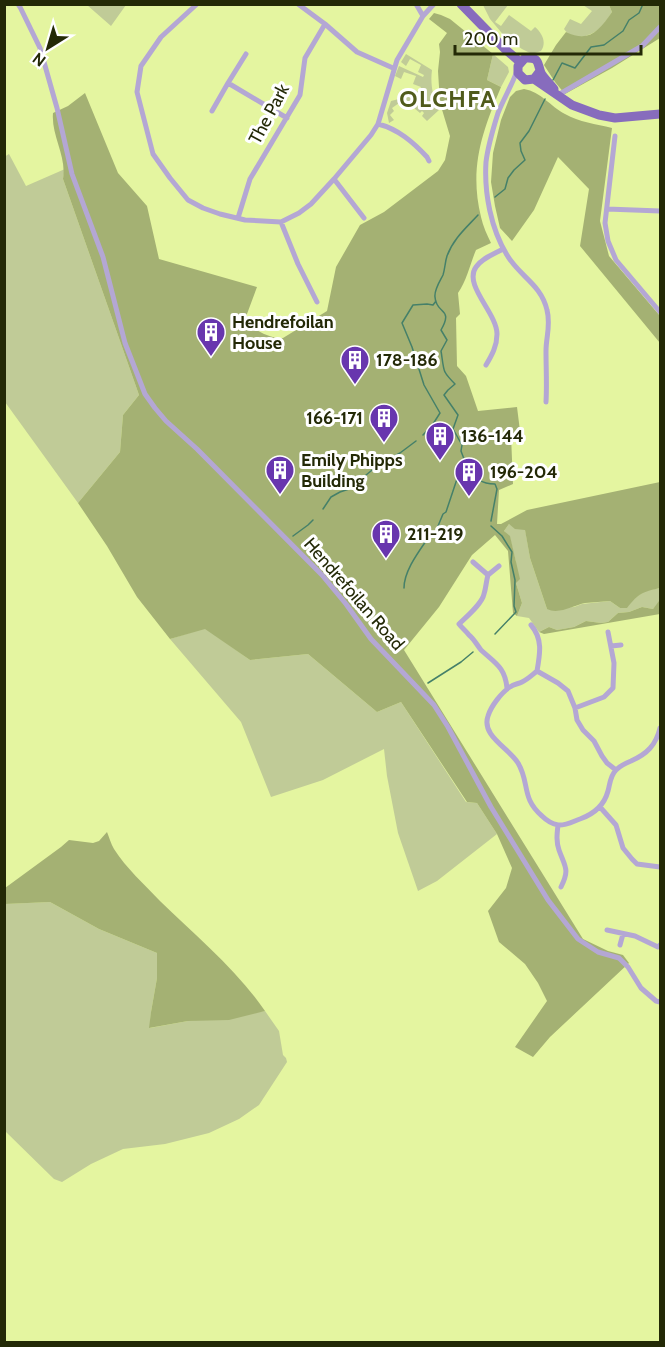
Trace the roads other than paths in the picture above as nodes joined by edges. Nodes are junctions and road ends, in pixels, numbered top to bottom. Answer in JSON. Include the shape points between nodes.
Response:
{"nodes":[{"id":1,"x":18,"y":4,"type":"edge"},
{"id":2,"x":197,"y":4,"type":"edge"},
{"id":3,"x":298,"y":4,"type":"edge"},
{"id":4,"x":416,"y":4,"type":"edge"},
{"id":5,"x":434,"y":4,"type":"edge"},
{"id":6,"x":462,"y":4,"type":"edge"},
{"id":7,"x":423,"y":16,"type":"junction"},
{"id":8,"x":325,"y":24,"type":"junction"},
{"id":9,"x":660,"y":27,"type":"edge"},
{"id":10,"x":246,"y":54,"type":"dead end"},
{"id":11,"x":519,"y":66,"type":"junction"},
{"id":12,"x":393,"y":68,"type":"junction"},
{"id":13,"x":533,"y":77,"type":"junction"},
{"id":14,"x":228,"y":83,"type":"junction"},
{"id":15,"x":511,"y":87,"type":"junction"},
{"id":16,"x":558,"y":95,"type":"junction"},
{"id":17,"x":212,"y":111,"type":"dead end"},
{"id":18,"x":660,"y":114,"type":"edge"},
{"id":19,"x":287,"y":118,"type":"junction"},
{"id":20,"x":378,"y":124,"type":"junction"},
{"id":21,"x":615,"y":136,"type":"dead end"},
{"id":22,"x":429,"y":161,"type":"dead end"},
{"id":23,"x":334,"y":179,"type":"junction"},
{"id":24,"x":607,"y":209,"type":"junction"},
{"id":25,"x":660,"y":211,"type":"edge"},
{"id":26,"x":238,"y":218,"type":"junction"},
{"id":27,"x":364,"y":218,"type":"dead end"},
{"id":28,"x":281,"y":222,"type":"junction"},
{"id":29,"x":503,"y":249,"type":"junction"},
{"id":30,"x":317,"y":302,"type":"dead end"},
{"id":31,"x":660,"y":312,"type":"edge"},
{"id":32,"x":486,"y":364,"type":"dead end"},
{"id":33,"x":546,"y":402,"type":"dead end"},
{"id":34,"x":473,"y":562,"type":"dead end"},
{"id":35,"x":499,"y":566,"type":"dead end"},
{"id":36,"x":488,"y":575,"type":"junction"},
{"id":37,"x":535,"y":627,"type":"dead end"},
{"id":38,"x":608,"y":633,"type":"dead end"},
{"id":39,"x":621,"y":645,"type":"dead end"},
{"id":40,"x":611,"y":646,"type":"junction"},
{"id":41,"x":537,"y":671,"type":"junction"},
{"id":42,"x":507,"y":688,"type":"junction"},
{"id":43,"x":575,"y":708,"type":"junction"},
{"id":44,"x":660,"y":728,"type":"edge"},
{"id":45,"x":616,"y":770,"type":"junction"},
{"id":46,"x":600,"y":807,"type":"junction"},
{"id":47,"x":558,"y":825,"type":"junction"},
{"id":48,"x":660,"y":867,"type":"edge"},
{"id":49,"x":565,"y":878,"type":"junction"},
{"id":50,"x":573,"y":883,"type":"dead end"},
{"id":51,"x":561,"y":887,"type":"dead end"},
{"id":52,"x":607,"y":930,"type":"dead end"},
{"id":53,"x":622,"y":934,"type":"junction"},
{"id":54,"x":621,"y":945,"type":"dead end"},
{"id":55,"x":660,"y":945,"type":"edge"},
{"id":56,"x":660,"y":1002,"type":"edge"}],
"edges":[{"from":1,"to":56,"type":"street","name":"Hendrefoilan Road","via":[[40,48],[72,174],[103,257],[125,343],[145,394],[166,421],[322,574],[371,639],[425,693],[548,900],[578,939],[598,952],[618,958],[641,988]]},
{"from":2,"to":26,"type":"street","via":[[161,37],[141,66],[136,92],[153,154],[178,189],[203,208]]},
{"from":3,"to":8,"type":"street"},
{"from":4,"to":7,"type":"street"},
{"from":5,"to":7,"type":"street"},
{"from":6,"to":11,"type":"main road"},
{"from":7,"to":12,"type":"street"},
{"from":8,"to":12,"type":"street","via":[[357,52]]},
{"from":8,"to":19,"type":"street","name":"The Park","via":[[305,58],[300,95]]},
{"from":9,"to":16,"type":"street","via":[[642,46]]},
{"from":10,"to":14,"type":"street"},
{"from":11,"to":13,"type":"main road","via":[[520,76]]},
{"from":11,"to":13,"type":"main road","via":[[525,58],[533,59],[539,65]]},
{"from":11,"to":15,"type":"street"},
{"from":12,"to":20,"type":"street"},
{"from":13,"to":15,"type":"street"},
{"from":13,"to":16,"type":"main road"},
{"from":14,"to":17,"type":"street"},
{"from":14,"to":19,"type":"street"},
{"from":15,"to":29,"type":"street","via":[[490,137],[486,163],[490,214]]},
{"from":16,"to":18,"type":"main road","via":[[572,105],[615,118]]},
{"from":19,"to":26,"type":"street","name":"The Park","via":[[250,179]]},
{"from":20,"to":22,"type":"street","via":[[407,138]]},
{"from":20,"to":23,"type":"street"},
{"from":21,"to":24,"type":"street"},
{"from":23,"to":27,"type":"street"},
{"from":23,"to":28,"type":"street","via":[[311,204]]},
{"from":24,"to":25,"type":"street"},
{"from":24,"to":31,"type":"street","via":[[608,241],[616,260]]},
{"from":26,"to":28,"type":"street"},
{"from":28,"to":30,"type":"street"},
{"from":29,"to":32,"type":"street","via":[[478,264],[472,277],[496,325],[495,350]]},
{"from":29,"to":33,"type":"street","via":[[532,282],[547,309]]},
{"from":34,"to":36,"type":"street"},
{"from":35,"to":36,"type":"street"},
{"from":36,"to":42,"type":"street","via":[[481,601],[459,624],[502,669]]},
{"from":37,"to":41,"type":"street","via":[[540,652]]},
{"from":38,"to":40,"type":"street"},
{"from":39,"to":40,"type":"street"},
{"from":40,"to":43,"type":"street","via":[[613,688],[604,697]]},
{"from":41,"to":42,"type":"street"},
{"from":41,"to":43,"type":"street","via":[[568,691]]},
{"from":42,"to":47,"type":"street","via":[[489,712],[487,726],[520,766],[533,808]]},
{"from":43,"to":45,"type":"street","via":[[584,730]]},
{"from":44,"to":45,"type":"street","via":[[646,753]]},
{"from":45,"to":46,"type":"street"},
{"from":46,"to":47,"type":"street","via":[[586,817]]},
{"from":46,"to":48,"type":"street","via":[[616,825],[623,848],[632,859],[638,864]]},
{"from":47,"to":49,"type":"street","via":[[556,838],[567,868]]},
{"from":49,"to":50,"type":"street"},
{"from":49,"to":51,"type":"street"},
{"from":52,"to":53,"type":"street"},
{"from":53,"to":54,"type":"street"},
{"from":53,"to":55,"type":"street"}]}
